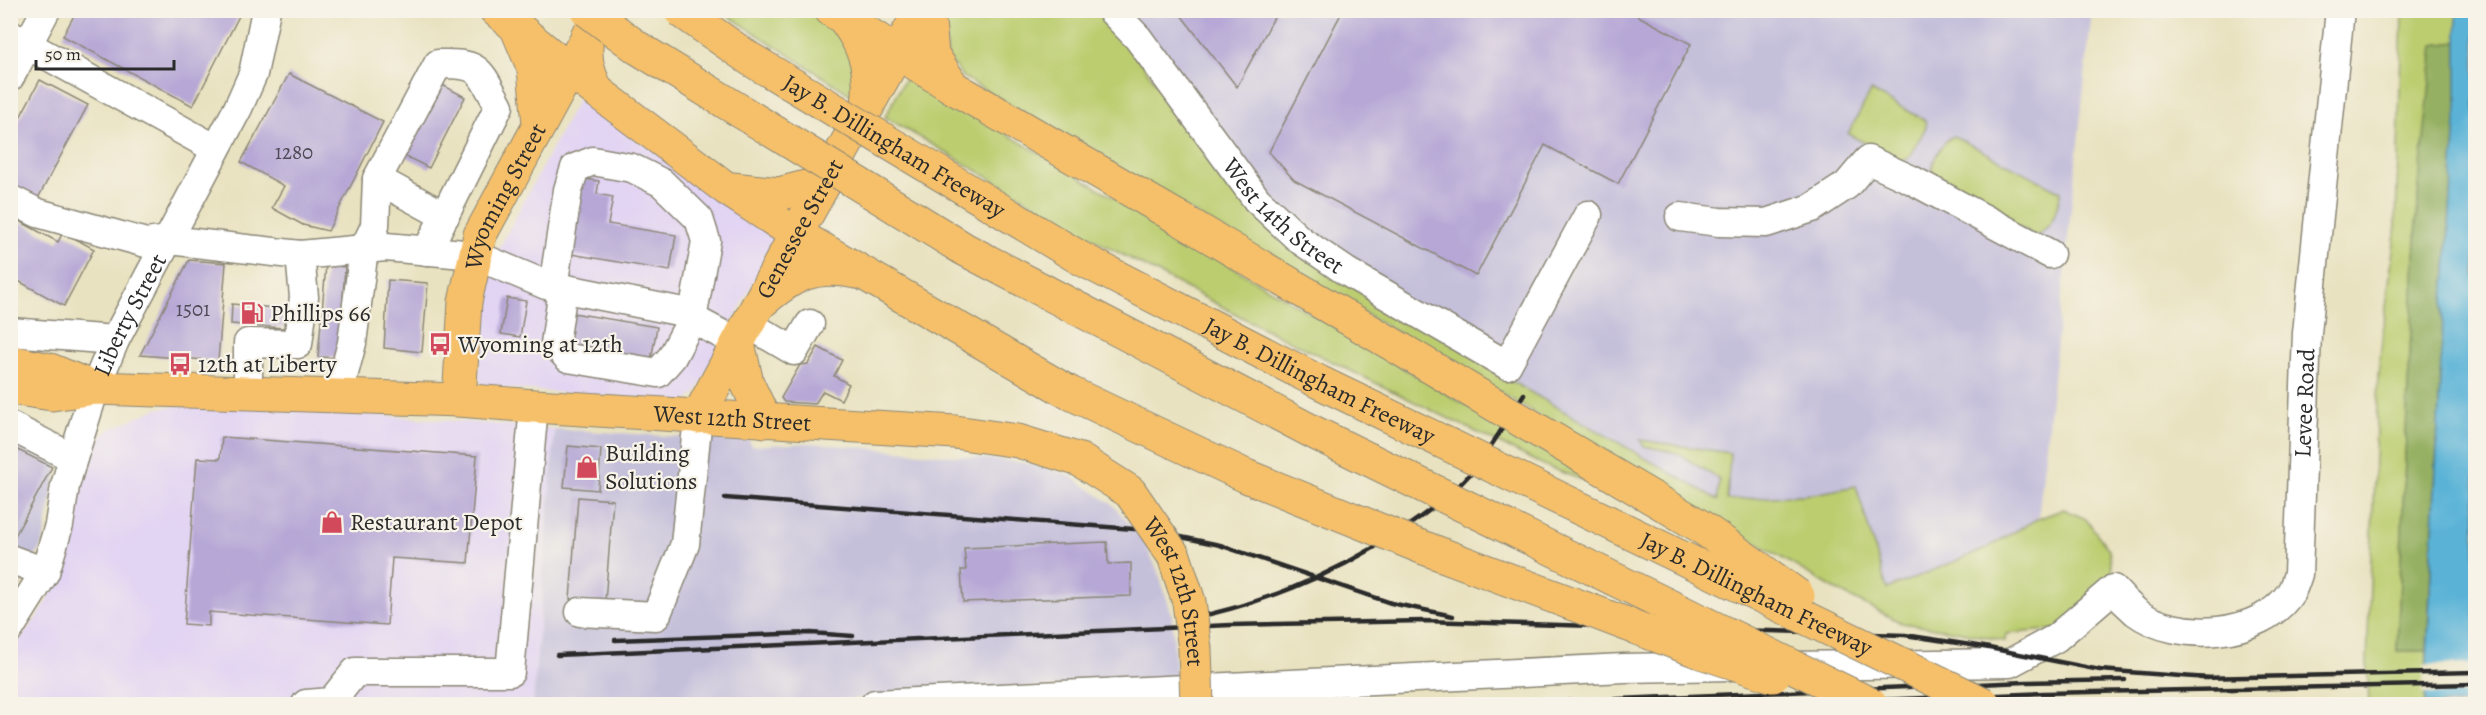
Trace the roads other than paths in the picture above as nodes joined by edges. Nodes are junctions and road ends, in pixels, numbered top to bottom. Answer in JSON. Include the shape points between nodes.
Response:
{"nodes":[{"id":1,"x":46,"y":10,"type":"edge"},
{"id":2,"x":266,"y":10,"type":"edge"},
{"id":3,"x":680,"y":10,"type":"edge"},
{"id":4,"x":921,"y":10,"type":"edge"},
{"id":5,"x":928,"y":10,"type":"edge"},
{"id":6,"x":1111,"y":10,"type":"edge"},
{"id":7,"x":2340,"y":10,"type":"edge"},
{"id":8,"x":838,"y":15,"type":"edge"},
{"id":9,"x":506,"y":19,"type":"edge"},
{"id":10,"x":592,"y":19,"type":"edge"},
{"id":11,"x":19,"y":40,"type":"edge"},
{"id":12,"x":898,"y":52,"type":"junction"},
{"id":13,"x":570,"y":70,"type":"junction"},
{"id":14,"x":10,"y":77,"type":"edge"},
{"id":15,"x":954,"y":88,"type":"junction"},
{"id":16,"x":597,"y":91,"type":"junction"},
{"id":17,"x":868,"y":106,"type":"junction"},
{"id":18,"x":539,"y":124,"type":"junction"},
{"id":19,"x":216,"y":149,"type":"junction"},
{"id":20,"x":377,"y":179,"type":"junction"},
{"id":21,"x":825,"y":182,"type":"junction"},
{"id":22,"x":727,"y":189,"type":"junction"},
{"id":23,"x":10,"y":199,"type":"edge"},
{"id":24,"x":1588,"y":214,"type":"dead end"},
{"id":25,"x":445,"y":216,"type":"junction"},
{"id":26,"x":1680,"y":217,"type":"dead end"},
{"id":27,"x":796,"y":234,"type":"junction"},
{"id":28,"x":169,"y":240,"type":"junction"},
{"id":29,"x":364,"y":249,"type":"junction"},
{"id":30,"x":427,"y":251,"type":"junction"},
{"id":31,"x":2050,"y":254,"type":"dead end"},
{"id":32,"x":300,"y":255,"type":"junction"},
{"id":33,"x":476,"y":255,"type":"junction"},
{"id":34,"x":865,"y":273,"type":"junction"},
{"id":35,"x":558,"y":288,"type":"junction"},
{"id":36,"x":692,"y":319,"type":"junction"},
{"id":37,"x":748,"y":324,"type":"junction"},
{"id":38,"x":810,"y":324,"type":"dead end"},
{"id":39,"x":10,"y":332,"type":"edge"},
{"id":40,"x":115,"y":340,"type":"junction"},
{"id":41,"x":10,"y":362,"type":"edge"},
{"id":42,"x":10,"y":388,"type":"edge"},
{"id":43,"x":95,"y":388,"type":"junction"},
{"id":44,"x":248,"y":393,"type":"junction"},
{"id":45,"x":344,"y":396,"type":"junction"},
{"id":46,"x":459,"y":400,"type":"junction"},
{"id":47,"x":534,"y":406,"type":"junction"},
{"id":48,"x":699,"y":417,"type":"junction"},
{"id":49,"x":765,"y":421,"type":"junction"},
{"id":50,"x":10,"y":426,"type":"edge"},
{"id":51,"x":73,"y":458,"type":"junction"},
{"id":52,"x":10,"y":559,"type":"edge"},
{"id":53,"x":45,"y":572,"type":"junction"},
{"id":54,"x":580,"y":612,"type":"dead end"},
{"id":55,"x":10,"y":627,"type":"edge"},
{"id":56,"x":1875,"y":651,"type":"junction"},
{"id":57,"x":306,"y":705,"type":"edge"},
{"id":58,"x":875,"y":705,"type":"edge"},
{"id":59,"x":1197,"y":705,"type":"edge"},
{"id":60,"x":1859,"y":705,"type":"edge"},
{"id":61,"x":1870,"y":705,"type":"edge"},
{"id":62,"x":1984,"y":705,"type":"edge"}],
"edges":[{"from":1,"to":11,"type":"street"},
{"from":2,"to":19,"type":"street","name":"Liberty Street","via":[[253,74]]},
{"from":3,"to":56,"type":"main road","name":"Jay B. Dillingham Freeway","bridge":true,"via":[[750,59],[1080,258],[1319,382]]},
{"from":4,"to":12,"type":"main road","name":"Genessee Street"},
{"from":5,"to":15,"type":"main road","via":[[932,54]]},
{"from":6,"to":24,"type":"street","name":"West 14th Street","via":[[1138,38],[1257,200],[1300,240],[1347,272],[1507,365]]},
{"from":7,"to":58,"type":"street","name":"Levee Road","via":[[2307,333],[2298,574],[2291,592],[2272,613],[2250,624],[2201,633],[2170,627],[2137,613],[2113,589],[2056,638],[2010,663],[1624,668]]},
{"from":8,"to":12,"type":"main road"},
{"from":8,"to":17,"type":"main road","via":[[857,36],[866,56],[871,81]]},
{"from":9,"to":13,"type":"main road"},
{"from":9,"to":18,"type":"main road","via":[[534,69]]},
{"from":10,"to":13,"type":"main road","name":"Wyoming Street"},
{"from":10,"to":16,"type":"main road","via":[[584,56]]},
{"from":10,"to":61,"type":"main road","name":"Jay B. Dillingham Freeway","bridge":true,"via":[[964,249],[1317,434]]},
{"from":11,"to":14,"type":"street"},
{"from":11,"to":19,"type":"street"},
{"from":12,"to":15,"type":"main road"},
{"from":12,"to":17,"type":"main road","name":"Genessee Street"},
{"from":13,"to":16,"type":"main road"},
{"from":13,"to":18,"type":"main road","name":"Wyoming Street"},
{"from":15,"to":56,"type":"main road","bridge":true,"via":[[1700,526]]},
{"from":16,"to":22,"type":"main road"},
{"from":17,"to":21,"type":"main road","name":"Genessee Street"},
{"from":18,"to":33,"type":"main road","name":"Wyoming Street","via":[[480,235]]},
{"from":19,"to":28,"type":"street","name":"Liberty Street"},
{"from":20,"to":25,"type":"street"},
{"from":20,"to":25,"type":"street","via":[[438,64],[465,63],[484,76],[499,106]]},
{"from":20,"to":29,"type":"street","via":[[375,226]]},
{"from":21,"to":22,"type":"main road","via":[[779,194]]},
{"from":21,"to":27,"type":"main road","name":"Genessee Street"},
{"from":22,"to":27,"type":"main road"},
{"from":23,"to":28,"type":"street","via":[[38,213],[146,243]]},
{"from":25,"to":30,"type":"street"},
{"from":26,"to":31,"type":"street","via":[[1767,223],[1812,208],[1847,185],[1868,160]]},
{"from":27,"to":34,"type":"main road"},
{"from":27,"to":37,"type":"main road","name":"Genessee Street"},
{"from":28,"to":32,"type":"street"},
{"from":28,"to":40,"type":"street","name":"Liberty Street"},
{"from":29,"to":30,"type":"street"},
{"from":29,"to":32,"type":"street"},
{"from":29,"to":45,"type":"street"},
{"from":30,"to":33,"type":"street"},
{"from":32,"to":44,"type":"street","via":[[304,297],[298,344],[248,343]]},
{"from":33,"to":35,"type":"street"},
{"from":33,"to":46,"type":"main road","name":"Wyoming Street","via":[[465,302]]},
{"from":34,"to":37,"type":"main road","via":[[834,267],[808,272],[779,286]]},
{"from":34,"to":60,"type":"main road","bridge":true,"via":[[1068,392],[1246,476],[1698,651]]},
{"from":35,"to":36,"type":"street","via":[[678,312]]},
{"from":35,"to":36,"type":"street","via":[[555,344],[568,358],[658,373],[672,357]]},
{"from":35,"to":36,"type":"street","via":[[568,190],[575,168],[593,161],[632,168],[662,183],[699,219],[706,241]]},
{"from":36,"to":37,"type":"street"},
{"from":37,"to":38,"type":"street","via":[[795,351]]},
{"from":37,"to":48,"type":"main road","name":"Genessee Street"},
{"from":37,"to":49,"type":"main road","via":[[747,384]]},
{"from":39,"to":40,"type":"street"},
{"from":40,"to":43,"type":"street","name":"Liberty Street"},
{"from":41,"to":43,"type":"main road","name":"West 12th Street","via":[[50,370]]},
{"from":42,"to":43,"type":"main road","name":"West 12th Street","via":[[52,394]]},
{"from":43,"to":44,"type":"main road","name":"West 12th Street"},
{"from":43,"to":51,"type":"street","name":"Liberty Street"},
{"from":44,"to":45,"type":"main road","name":"West 12th Street"},
{"from":45,"to":46,"type":"main road","name":"West 12th Street"},
{"from":46,"to":47,"type":"main road","name":"West 12th Street"},
{"from":47,"to":48,"type":"main road","name":"West 12th Street"},
{"from":47,"to":57,"type":"street","via":[[510,672],[355,672],[331,702]]},
{"from":48,"to":49,"type":"main road","name":"West 12th Street"},
{"from":48,"to":54,"type":"street","via":[[685,544],[656,616]]},
{"from":49,"to":59,"type":"main road","name":"West 12th Street","bridge":true,"via":[[955,432],[1018,441],[1080,460],[1130,492],[1174,556],[1189,602]]},
{"from":50,"to":51,"type":"street"},
{"from":51,"to":53,"type":"street","name":"Liberty Street"},
{"from":52,"to":53,"type":"street"},
{"from":53,"to":55,"type":"street","name":"Liberty Street"},
{"from":56,"to":62,"type":"main road","name":"Jay B. Dillingham Freeway","bridge":true}]}
